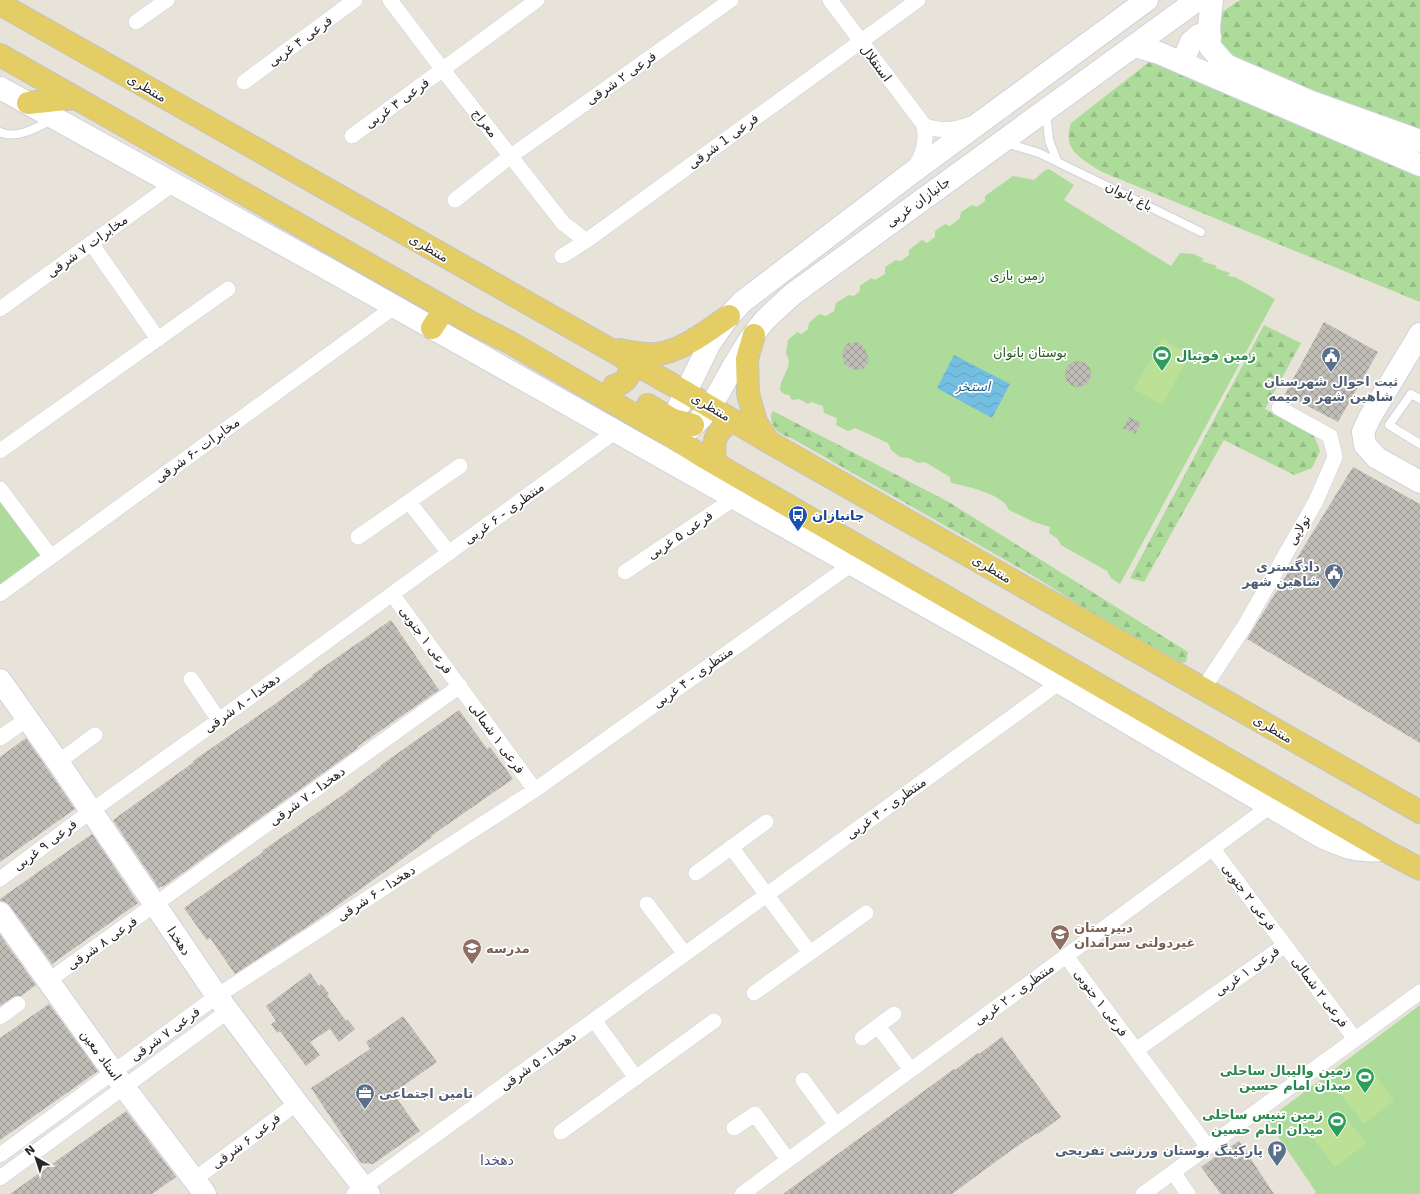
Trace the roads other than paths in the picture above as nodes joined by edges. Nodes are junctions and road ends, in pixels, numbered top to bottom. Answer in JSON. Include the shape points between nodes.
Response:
{"nodes":[{"id":1,"x":167,"y":0,"type":"edge"},
{"id":2,"x":355,"y":0,"type":"edge"},
{"id":3,"x":390,"y":0,"type":"edge"},
{"id":4,"x":537,"y":0,"type":"edge"},
{"id":5,"x":731,"y":0,"type":"edge"},
{"id":6,"x":830,"y":0,"type":"edge"},
{"id":7,"x":918,"y":0,"type":"edge"},
{"id":8,"x":1147,"y":0,"type":"edge"},
{"id":9,"x":1197,"y":0,"type":"edge"},
{"id":10,"x":1212,"y":0,"type":"edge"},
{"id":11,"x":0,"y":4,"type":"edge"},
{"id":12,"x":136,"y":22,"type":"dead end"},
{"id":13,"x":1210,"y":36,"type":"junction"},
{"id":14,"x":860,"y":42,"type":"junction"},
{"id":15,"x":1134,"y":46,"type":"junction"},
{"id":16,"x":0,"y":55,"type":"edge"},
{"id":17,"x":1182,"y":63,"type":"junction"},
{"id":18,"x":443,"y":70,"type":"junction"},
{"id":19,"x":244,"y":82,"type":"dead end"},
{"id":20,"x":0,"y":88,"type":"edge"},
{"id":21,"x":75,"y":98,"type":"junction"},
{"id":22,"x":28,"y":103,"type":"junction"},
{"id":23,"x":1046,"y":110,"type":"junction"},
{"id":24,"x":988,"y":116,"type":"junction"},
{"id":25,"x":56,"y":119,"type":"junction"},
{"id":26,"x":924,"y":126,"type":"junction"},
{"id":27,"x":0,"y":132,"type":"edge"},
{"id":28,"x":352,"y":136,"type":"dead end"},
{"id":29,"x":1420,"y":140,"type":"edge"},
{"id":30,"x":1002,"y":142,"type":"junction"},
{"id":31,"x":511,"y":156,"type":"junction"},
{"id":32,"x":1057,"y":161,"type":"junction"},
{"id":33,"x":1420,"y":165,"type":"edge"},
{"id":34,"x":910,"y":174,"type":"junction"},
{"id":35,"x":173,"y":184,"type":"junction"},
{"id":36,"x":455,"y":200,"type":"dead end"},
{"id":37,"x":1201,"y":232,"type":"dead end"},
{"id":38,"x":586,"y":241,"type":"junction"},
{"id":39,"x":91,"y":243,"type":"junction"},
{"id":40,"x":562,"y":256,"type":"dead end"},
{"id":41,"x":228,"y":290,"type":"dead end"},
{"id":42,"x":394,"y":307,"type":"junction"},
{"id":43,"x":446,"y":308,"type":"junction"},
{"id":44,"x":0,"y":309,"type":"edge"},
{"id":45,"x":729,"y":316,"type":"junction"},
{"id":46,"x":432,"y":328,"type":"junction"},
{"id":47,"x":759,"y":328,"type":"junction"},
{"id":48,"x":1420,"y":334,"type":"edge"},
{"id":49,"x":158,"y":339,"type":"junction"},
{"id":50,"x":511,"y":343,"type":"junction"},
{"id":51,"x":710,"y":343,"type":"junction"},
{"id":52,"x":602,"y":346,"type":"junction"},
{"id":53,"x":628,"y":361,"type":"junction"},
{"id":54,"x":614,"y":386,"type":"junction"},
{"id":55,"x":685,"y":392,"type":"junction"},
{"id":56,"x":1420,"y":399,"type":"edge"},
{"id":57,"x":710,"y":407,"type":"junction"},
{"id":58,"x":1279,"y":408,"type":"dead end"},
{"id":59,"x":732,"y":420,"type":"junction"},
{"id":60,"x":678,"y":430,"type":"junction"},
{"id":61,"x":616,"y":431,"type":"junction"},
{"id":62,"x":769,"y":442,"type":"junction"},
{"id":63,"x":1420,"y":444,"type":"edge"},
{"id":64,"x":0,"y":451,"type":"edge"},
{"id":65,"x":715,"y":463,"type":"junction"},
{"id":66,"x":460,"y":466,"type":"dead end"},
{"id":67,"x":1420,"y":482,"type":"edge"},
{"id":68,"x":0,"y":489,"type":"edge"},
{"id":69,"x":734,"y":498,"type":"junction"},
{"id":70,"x":409,"y":502,"type":"junction"},
{"id":71,"x":358,"y":537,"type":"dead end"},
{"id":72,"x":449,"y":553,"type":"junction"},
{"id":73,"x":51,"y":557,"type":"junction"},
{"id":74,"x":852,"y":564,"type":"junction"},
{"id":75,"x":625,"y":572,"type":"dead end"},
{"id":76,"x":0,"y":594,"type":"edge"},
{"id":77,"x":392,"y":594,"type":"junction"},
{"id":78,"x":191,"y":679,"type":"dead end"},
{"id":79,"x":0,"y":680,"type":"edge"},
{"id":80,"x":1060,"y":682,"type":"junction"},
{"id":81,"x":460,"y":686,"type":"junction"},
{"id":82,"x":1203,"y":689,"type":"junction"},
{"id":83,"x":27,"y":719,"type":"junction"},
{"id":84,"x":219,"y":720,"type":"junction"},
{"id":85,"x":94,"y":735,"type":"dead end"},
{"id":86,"x":0,"y":738,"type":"edge"},
{"id":87,"x":58,"y":762,"type":"junction"},
{"id":88,"x":535,"y":790,"type":"junction"},
{"id":89,"x":1269,"y":807,"type":"junction"},
{"id":90,"x":91,"y":811,"type":"junction"},
{"id":91,"x":1420,"y":812,"type":"edge"},
{"id":92,"x":766,"y":822,"type":"dead end"},
{"id":93,"x":731,"y":847,"type":"junction"},
{"id":94,"x":1213,"y":849,"type":"junction"},
{"id":95,"x":1384,"y":850,"type":"junction"},
{"id":96,"x":1420,"y":869,"type":"edge"},
{"id":97,"x":696,"y":873,"type":"dead end"},
{"id":98,"x":0,"y":878,"type":"edge"},
{"id":99,"x":767,"y":895,"type":"junction"},
{"id":100,"x":647,"y":904,"type":"dead end"},
{"id":101,"x":155,"y":905,"type":"junction"},
{"id":102,"x":0,"y":913,"type":"edge"},
{"id":103,"x":866,"y":913,"type":"dead end"},
{"id":104,"x":712,"y":934,"type":"joint"},
{"id":105,"x":1285,"y":945,"type":"junction"},
{"id":106,"x":810,"y":953,"type":"junction"},
{"id":107,"x":685,"y":954,"type":"junction"},
{"id":108,"x":1066,"y":956,"type":"junction"},
{"id":109,"x":48,"y":981,"type":"junction"},
{"id":110,"x":1420,"y":992,"type":"edge"},
{"id":111,"x":754,"y":993,"type":"dead end"},
{"id":112,"x":223,"y":1003,"type":"junction"},
{"id":113,"x":18,"y":1004,"type":"dead end"},
{"id":114,"x":894,"y":1014,"type":"dead end"},
{"id":115,"x":0,"y":1017,"type":"edge"},
{"id":116,"x":594,"y":1020,"type":"junction"},
{"id":117,"x":714,"y":1021,"type":"dead end"},
{"id":118,"x":878,"y":1026,"type":"junction"},
{"id":119,"x":862,"y":1038,"type":"dead end"},
{"id":120,"x":1355,"y":1039,"type":"junction"},
{"id":121,"x":1136,"y":1050,"type":"junction"},
{"id":122,"x":911,"y":1070,"type":"junction"},
{"id":123,"x":636,"y":1078,"type":"junction"},
{"id":124,"x":118,"y":1079,"type":"junction"},
{"id":125,"x":803,"y":1080,"type":"dead end"},
{"id":126,"x":297,"y":1103,"type":"junction"},
{"id":127,"x":836,"y":1125,"type":"junction"},
{"id":128,"x":734,"y":1128,"type":"dead end"},
{"id":129,"x":561,"y":1132,"type":"dead end"},
{"id":130,"x":1208,"y":1146,"type":"junction"},
{"id":131,"x":0,"y":1155,"type":"edge"},
{"id":132,"x":788,"y":1160,"type":"junction"},
{"id":133,"x":1173,"y":1172,"type":"junction"},
{"id":134,"x":0,"y":1178,"type":"edge"},
{"id":135,"x":200,"y":1187,"type":"edge"},
{"id":136,"x":362,"y":1192,"type":"edge"},
{"id":137,"x":742,"y":1194,"type":"edge"},
{"id":138,"x":1143,"y":1194,"type":"edge"},
{"id":139,"x":1188,"y":1194,"type":"edge"}],
"edges":[{"from":1,"to":12,"type":"street"},
{"from":2,"to":19,"type":"street","name":"فرعی ۴ غربی"},
{"from":3,"to":18,"type":"street","name":"معراج"},
{"from":4,"to":18,"type":"street","name":"فرعی ۳ غربی"},
{"from":5,"to":31,"type":"street","name":"فرعی ۲ شرقی"},
{"from":6,"to":14,"type":"street","name":"استقلال"},
{"from":7,"to":14,"type":"street","name":"فرعی 1 شرقی"},
{"from":8,"to":24,"type":"street","name":"جانبازان غربی"},
{"from":9,"to":15,"type":"street","name":"جانبازان غربی"},
{"from":10,"to":13,"type":"street"},
{"from":11,"to":52,"type":"main road","name":"منتظری"},
{"from":13,"to":17,"type":"street","via":[[1199,35],[1191,42]]},
{"from":13,"to":29,"type":"street","via":[[1210,47],[1226,65],[1310,101]]},
{"from":14,"to":26,"type":"street","name":"استقلال"},
{"from":14,"to":38,"type":"street","name":"فرعی 1 شرقی"},
{"from":15,"to":17,"type":"street"},
{"from":15,"to":23,"type":"street","name":"جانبازان غربی"},
{"from":16,"to":21,"type":"main road"},
{"from":17,"to":33,"type":"street"},
{"from":18,"to":28,"type":"street","name":"فرعی ۳ غربی"},
{"from":18,"to":31,"type":"street","name":"معراج"},
{"from":20,"to":22,"type":"street"},
{"from":21,"to":22,"type":"main road"},
{"from":21,"to":43,"type":"main road"},
{"from":22,"to":25,"type":"street"},
{"from":23,"to":30,"type":"street","name":"جانبازان غربی"},
{"from":23,"to":32,"type":"lane","via":[[1050,140]]},
{"from":24,"to":26,"type":"street","via":[[955,129],[932,129]]},
{"from":24,"to":34,"type":"street","name":"جانبازان غربی"},
{"from":25,"to":27,"type":"lane","via":[[24,132],[11,135]]},
{"from":25,"to":35,"type":"street"},
{"from":26,"to":34,"type":"street","via":[[924,150]]},
{"from":30,"to":32,"type":"lane","name":"باغ بانوان"},
{"from":30,"to":47,"type":"street","name":"جانبازان غربی","via":[[793,294]]},
{"from":31,"to":36,"type":"street","name":"فرعی ۲ شرقی"},
{"from":31,"to":38,"type":"street","name":"معراج","via":[[563,223]]},
{"from":32,"to":37,"type":"lane","name":"باغ بانوان"},
{"from":34,"to":45,"type":"street","name":"جانبازان غربی","via":[[742,302]]},
{"from":35,"to":39,"type":"street","name":"مخابرات ۷ شرقی"},
{"from":35,"to":42,"type":"street"},
{"from":38,"to":40,"type":"street"},
{"from":39,"to":44,"type":"street","name":"مخابرات ۷ شرقی"},
{"from":39,"to":49,"type":"street"},
{"from":41,"to":49,"type":"street"},
{"from":42,"to":46,"type":"street"},
{"from":42,"to":73,"type":"street","name":"مخابرات -۶ شرقی"},
{"from":43,"to":46,"type":"main road"},
{"from":43,"to":50,"type":"main road"},
{"from":45,"to":51,"type":"street","name":"جانبازان غربی"},
{"from":45,"to":52,"type":"main road","via":[[702,335],[657,354],[639,354]]},
{"from":46,"to":61,"type":"street"},
{"from":47,"to":51,"type":"street","via":[[723,355],[716,356],[711,352]]},
{"from":47,"to":57,"type":"street","name":"جانبازان غربی"},
{"from":47,"to":62,"type":"main road","via":[[747,359],[748,394],[756,422]]},
{"from":48,"to":67,"type":"street","via":[[1363,432],[1365,445],[1378,458]]},
{"from":49,"to":64,"type":"street"},
{"from":50,"to":54,"type":"main road","via":[[554,352]]},
{"from":50,"to":60,"type":"main road"},
{"from":51,"to":55,"type":"street","name":"جانبازان غربی"},
{"from":52,"to":53,"type":"main road","name":"منتظری"},
{"from":53,"to":54,"type":"main road","via":[[630,371],[626,379]]},
{"from":53,"to":55,"type":"main road","name":"منتظری"},
{"from":54,"to":60,"type":"main road"},
{"from":55,"to":57,"type":"main road","name":"منتظری"},
{"from":55,"to":60,"type":"street","name":"جانبازان غربی"},
{"from":56,"to":63,"type":"lane","via":[[1411,394],[1389,425]]},
{"from":57,"to":59,"type":"main road","name":"منتظری"},
{"from":57,"to":60,"type":"street","name":"جانبازان غربی"},
{"from":58,"to":82,"type":"street","name":"تولایی","via":[[1330,436],[1335,457],[1316,501],[1244,627]]},
{"from":59,"to":62,"type":"main road","name":"منتظری"},
{"from":59,"to":65,"type":"main road","via":[[722,428],[713,444]]},
{"from":60,"to":65,"type":"main road"},
{"from":61,"to":69,"type":"street"},
{"from":61,"to":72,"type":"street","name":"منتظری - ۶ غربی"},
{"from":62,"to":82,"type":"main road","name":"منتظری"},
{"from":65,"to":95,"type":"main road"},
{"from":66,"to":70,"type":"street"},
{"from":68,"to":73,"type":"street"},
{"from":69,"to":74,"type":"street"},
{"from":69,"to":75,"type":"street","name":"فرعی ۵ غربی"},
{"from":70,"to":71,"type":"street"},
{"from":70,"to":72,"type":"street"},
{"from":72,"to":77,"type":"street","name":"منتظری - ۶ غربی"},
{"from":73,"to":76,"type":"street","name":"مخابرات -۶ شرقی"},
{"from":74,"to":80,"type":"street"},
{"from":74,"to":88,"type":"street","name":"منتظری - ۴ غربی"},
{"from":77,"to":81,"type":"street","name":"فرعی ۱ جنوبی"},
{"from":77,"to":84,"type":"street","name":"دهخدا - ۸ شرقی"},
{"from":78,"to":84,"type":"street"},
{"from":79,"to":83,"type":"street","name":"دهخدا"},
{"from":80,"to":89,"type":"street"},
{"from":80,"to":99,"type":"street","name":"منتظری - ۳ غربی"},
{"from":81,"to":88,"type":"street","name":"فرعی ۱ شمالی"},
{"from":81,"to":101,"type":"street","name":"دهخدا - ۷ شرقی"},
{"from":82,"to":91,"type":"main road","name":"منتظری"},
{"from":83,"to":86,"type":"street"},
{"from":83,"to":87,"type":"street","name":"دهخدا"},
{"from":84,"to":90,"type":"street","name":"دهخدا - ۸ شرقی"},
{"from":85,"to":87,"type":"street"},
{"from":87,"to":90,"type":"street","name":"دهخدا"},
{"from":88,"to":112,"type":"street","name":"دهخدا - ۶ شرقی"},
{"from":89,"to":94,"type":"street","name":"منتظری - ۲ غربی"},
{"from":89,"to":95,"type":"street","via":[[1347,848]]},
{"from":90,"to":98,"type":"street","name":"فرعی ۹ غربی"},
{"from":90,"to":101,"type":"street","name":"دهخدا"},
{"from":92,"to":93,"type":"street"},
{"from":93,"to":97,"type":"street"},
{"from":93,"to":99,"type":"street"},
{"from":94,"to":105,"type":"street","name":"فرعی ۲ جنوبی"},
{"from":94,"to":108,"type":"street","name":"منتظری - ۲ غربی"},
{"from":95,"to":96,"type":"main road"},
{"from":99,"to":104,"type":"street","name":"منتظری - ۳ غربی"},
{"from":99,"to":106,"type":"street"},
{"from":100,"to":107,"type":"street"},
{"from":101,"to":109,"type":"street","name":"فرعی ۸ شرقی"},
{"from":101,"to":112,"type":"street","name":"دهخدا"},
{"from":102,"to":109,"type":"street","name":"استاد معین"},
{"from":103,"to":106,"type":"street"},
{"from":104,"to":107,"type":"street","name":"دهخدا - ۵ شرقی"},
{"from":105,"to":120,"type":"street","name":"فرعی ۲ شمالی"},
{"from":105,"to":121,"type":"street","name":"فرعی ۱ غربی"},
{"from":106,"to":111,"type":"street"},
{"from":107,"to":116,"type":"street","name":"دهخدا - ۵ شرقی"},
{"from":108,"to":121,"type":"street","name":"فرعی ۱ جنوبی"},
{"from":108,"to":122,"type":"street","name":"منتظری - ۲ غربی"},
{"from":109,"to":124,"type":"street","name":"استاد معین"},
{"from":110,"to":120,"type":"street"},
{"from":112,"to":124,"type":"street","name":"دهخدا - ۶ شرقی"},
{"from":112,"to":126,"type":"street","name":"دهخدا"},
{"from":113,"to":115,"type":"street"},
{"from":114,"to":118,"type":"street"},
{"from":116,"to":123,"type":"street"},
{"from":116,"to":136,"type":"street","name":"دهخدا - ۵ شرقی"},
{"from":117,"to":123,"type":"street"},
{"from":118,"to":119,"type":"street"},
{"from":118,"to":122,"type":"street"},
{"from":120,"to":130,"type":"street"},
{"from":121,"to":130,"type":"street"},
{"from":122,"to":127,"type":"street","name":"منتظری - ۲ غربی"},
{"from":123,"to":129,"type":"street"},
{"from":124,"to":131,"type":"street"},
{"from":124,"to":134,"type":"street"},
{"from":124,"to":135,"type":"street","name":"استاد معین"},
{"from":125,"to":127,"type":"street"},
{"from":126,"to":135,"type":"street","name":"فرعی ۶ شرقی"},
{"from":126,"to":136,"type":"street","name":"دهخدا"},
{"from":127,"to":132,"type":"street","name":"منتظری - ۲ غربی"},
{"from":128,"to":132,"type":"street","via":[[755,1114]]},
{"from":130,"to":133,"type":"street"},
{"from":132,"to":137,"type":"street","name":"منتظری - ۲ غربی"},
{"from":133,"to":138,"type":"street"},
{"from":133,"to":139,"type":"street"}]}
